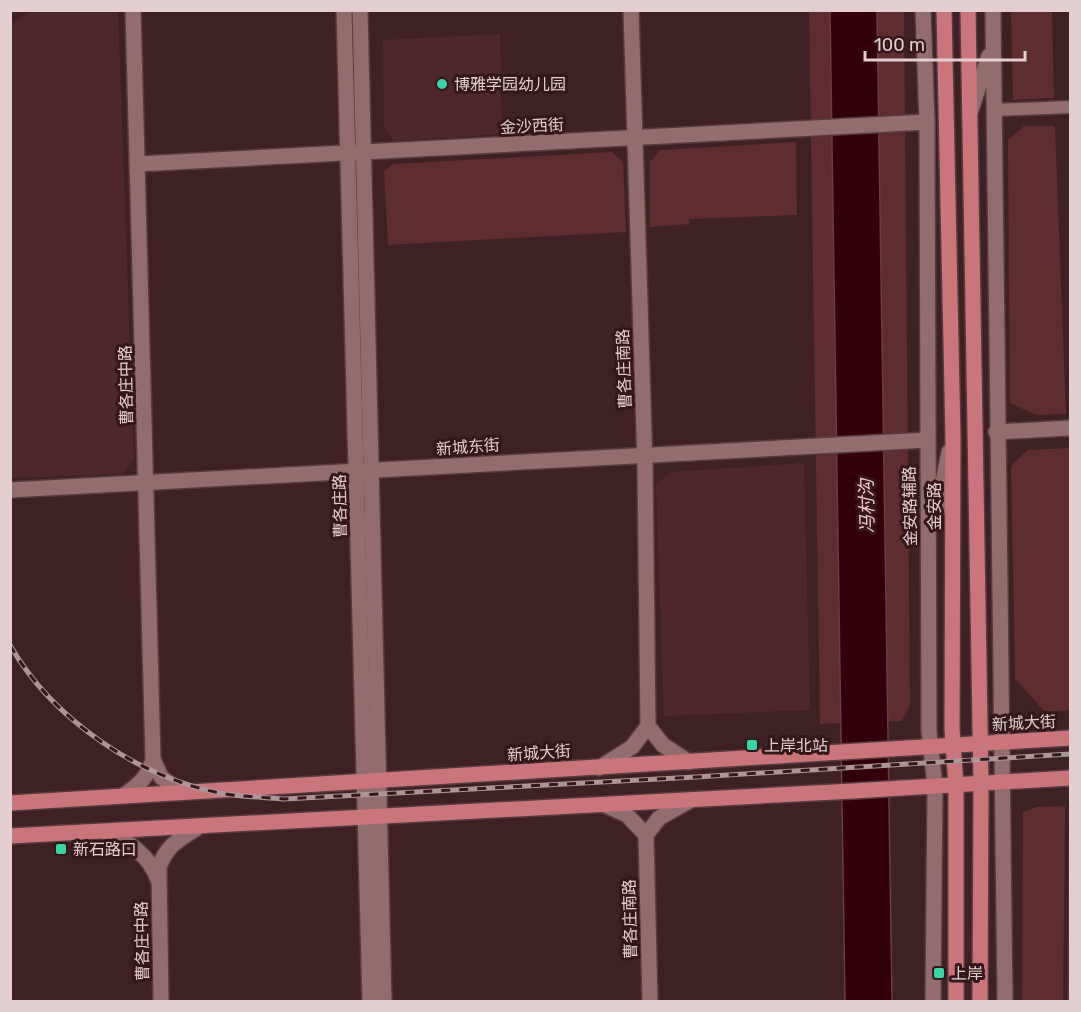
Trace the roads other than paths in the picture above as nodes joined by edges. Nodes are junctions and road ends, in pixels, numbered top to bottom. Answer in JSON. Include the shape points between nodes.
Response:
{"nodes":[{"id":1,"x":133,"y":10,"type":"edge"},
{"id":2,"x":344,"y":10,"type":"edge"},
{"id":3,"x":360,"y":10,"type":"edge"},
{"id":4,"x":631,"y":10,"type":"edge"},
{"id":5,"x":923,"y":10,"type":"edge"},
{"id":6,"x":944,"y":10,"type":"edge"},
{"id":7,"x":968,"y":10,"type":"edge"},
{"id":8,"x":993,"y":10,"type":"edge"},
{"id":9,"x":993,"y":44,"type":"junction"},
{"id":10,"x":1071,"y":107,"type":"edge"},
{"id":11,"x":994,"y":110,"type":"junction"},
{"id":12,"x":969,"y":116,"type":"junction"},
{"id":13,"x":927,"y":122,"type":"junction"},
{"id":14,"x":634,"y":138,"type":"junction"},
{"id":15,"x":356,"y":153,"type":"junction"},
{"id":16,"x":138,"y":164,"type":"junction"},
{"id":17,"x":1071,"y":428,"type":"edge"},
{"id":18,"x":996,"y":432,"type":"junction"},
{"id":19,"x":952,"y":438,"type":"junction"},
{"id":20,"x":927,"y":440,"type":"junction"},
{"id":21,"x":644,"y":454,"type":"junction"},
{"id":22,"x":364,"y":472,"type":"junction"},
{"id":23,"x":146,"y":482,"type":"junction"},
{"id":24,"x":10,"y":490,"type":"edge"},
{"id":25,"x":928,"y":552,"type":"junction"},
{"id":26,"x":648,"y":726,"type":"junction"},
{"id":27,"x":1071,"y":738,"type":"edge"},
{"id":28,"x":1002,"y":742,"type":"junction"},
{"id":29,"x":980,"y":743,"type":"junction"},
{"id":30,"x":953,"y":746,"type":"junction"},
{"id":31,"x":931,"y":747,"type":"junction"},
{"id":32,"x":153,"y":759,"type":"junction"},
{"id":33,"x":689,"y":762,"type":"junction"},
{"id":34,"x":599,"y":768,"type":"junction"},
{"id":35,"x":1071,"y":778,"type":"edge"},
{"id":36,"x":371,"y":782,"type":"junction"},
{"id":37,"x":1004,"y":782,"type":"junction"},
{"id":38,"x":981,"y":784,"type":"junction"},
{"id":39,"x":956,"y":785,"type":"junction"},
{"id":40,"x":935,"y":786,"type":"junction"},
{"id":41,"x":180,"y":792,"type":"junction"},
{"id":42,"x":124,"y":795,"type":"junction"},
{"id":43,"x":693,"y":799,"type":"junction"},
{"id":44,"x":10,"y":803,"type":"edge"},
{"id":45,"x":604,"y":805,"type":"junction"},
{"id":46,"x":372,"y":819,"type":"junction"},
{"id":47,"x":197,"y":828,"type":"junction"},
{"id":48,"x":105,"y":832,"type":"junction"},
{"id":49,"x":646,"y":835,"type":"junction"},
{"id":50,"x":10,"y":836,"type":"edge"},
{"id":51,"x":158,"y":880,"type":"junction"},
{"id":52,"x":1006,"y":965,"type":"junction"},
{"id":53,"x":161,"y":1002,"type":"edge"},
{"id":54,"x":370,"y":1002,"type":"edge"},
{"id":55,"x":384,"y":1002,"type":"edge"},
{"id":56,"x":650,"y":1002,"type":"edge"},
{"id":57,"x":933,"y":1002,"type":"edge"},
{"id":58,"x":956,"y":1002,"type":"edge"},
{"id":59,"x":980,"y":1002,"type":"edge"},
{"id":60,"x":998,"y":1002,"type":"edge"},
{"id":61,"x":1005,"y":1002,"type":"edge"}],
"edges":[{"from":1,"to":16,"type":"street","name":"曹各庄中路"},
{"from":2,"to":15,"type":"street","name":"曹各庄路"},
{"from":3,"to":15,"type":"street","name":"曹各庄路"},
{"from":4,"to":14,"type":"street","name":"曹各庄南路"},
{"from":5,"to":13,"type":"street","name":"金安路辅路"},
{"from":6,"to":19,"type":"main road","name":"金安路"},
{"from":7,"to":12,"type":"main road"},
{"from":8,"to":9,"type":"street"},
{"from":9,"to":11,"type":"street"},
{"from":9,"to":12,"type":"street"},
{"from":10,"to":11,"type":"street"},
{"from":11,"to":18,"type":"street"},
{"from":12,"to":29,"type":"main road"},
{"from":13,"to":14,"type":"street","name":"金沙西街"},
{"from":13,"to":20,"type":"street","name":"金安路辅路"},
{"from":14,"to":15,"type":"street","name":"金沙西街"},
{"from":14,"to":21,"type":"street","name":"曹各庄南路"},
{"from":15,"to":16,"type":"street","name":"金沙西街"},
{"from":15,"to":22,"type":"street","name":"曹各庄路"},
{"from":16,"to":23,"type":"street","name":"曹各庄中路"},
{"from":17,"to":18,"type":"street"},
{"from":18,"to":28,"type":"street"},
{"from":19,"to":25,"type":"street"},
{"from":19,"to":30,"type":"main road","name":"金安路"},
{"from":20,"to":21,"type":"street","name":"新城东街"},
{"from":20,"to":25,"type":"street","name":"金安路辅路"},
{"from":21,"to":22,"type":"street","name":"新城东街"},
{"from":21,"to":26,"type":"street","name":"曹各庄南路"},
{"from":22,"to":23,"type":"street","name":"新城东街"},
{"from":22,"to":36,"type":"street","name":"曹各庄路"},
{"from":23,"to":24,"type":"street","name":"新城东街"},
{"from":23,"to":32,"type":"street","name":"曹各庄中路"},
{"from":25,"to":31,"type":"street","name":"金安路辅路"},
{"from":26,"to":33,"type":"street","via":[[663,745]]},
{"from":26,"to":34,"type":"street","via":[[632,747]]},
{"from":27,"to":28,"type":"main road","name":"新城大街"},
{"from":28,"to":29,"type":"main road","name":"新城大街"},
{"from":28,"to":37,"type":"street"},
{"from":29,"to":30,"type":"main road","name":"新城大街"},
{"from":29,"to":38,"type":"main road"},
{"from":30,"to":31,"type":"main road","name":"新城大街"},
{"from":30,"to":39,"type":"main road","name":"金安路"},
{"from":31,"to":33,"type":"main road","name":"新城大街"},
{"from":31,"to":40,"type":"street","name":"金安路辅路"},
{"from":32,"to":41,"type":"street","via":[[161,777]]},
{"from":32,"to":42,"type":"street","via":[[142,781]]},
{"from":33,"to":34,"type":"main road","name":"新城大街"},
{"from":34,"to":36,"type":"main road","name":"新城大街"},
{"from":35,"to":37,"type":"main road"},
{"from":36,"to":41,"type":"main road","name":"新城大街"},
{"from":36,"to":46,"type":"street","name":"曹各庄路"},
{"from":37,"to":38,"type":"main road"},
{"from":37,"to":52,"type":"street"},
{"from":38,"to":39,"type":"main road"},
{"from":38,"to":59,"type":"main road"},
{"from":39,"to":40,"type":"main road"},
{"from":39,"to":58,"type":"main road","name":"金安路"},
{"from":40,"to":43,"type":"main road"},
{"from":40,"to":57,"type":"street","name":"金安路辅路"},
{"from":41,"to":42,"type":"main road","name":"新城大街"},
{"from":42,"to":44,"type":"main road","name":"新城大街"},
{"from":43,"to":45,"type":"main road"},
{"from":43,"to":49,"type":"street","via":[[659,818]]},
{"from":45,"to":46,"type":"main road"},
{"from":45,"to":49,"type":"street","via":[[627,815]]},
{"from":46,"to":47,"type":"main road"},
{"from":46,"to":54,"type":"street","name":"曹各庄路"},
{"from":46,"to":55,"type":"street","name":"曹各庄路"},
{"from":47,"to":48,"type":"main road"},
{"from":47,"to":51,"type":"street","name":"曹各庄中路","via":[[171,845],[163,856]]},
{"from":48,"to":50,"type":"main road"},
{"from":48,"to":51,"type":"street","name":"曹各庄中路","via":[[120,837],[140,853]]},
{"from":49,"to":56,"type":"street","name":"曹各庄南路"},
{"from":51,"to":53,"type":"street","name":"曹各庄中路"},
{"from":52,"to":60,"type":"street"},
{"from":52,"to":61,"type":"street"}]}
